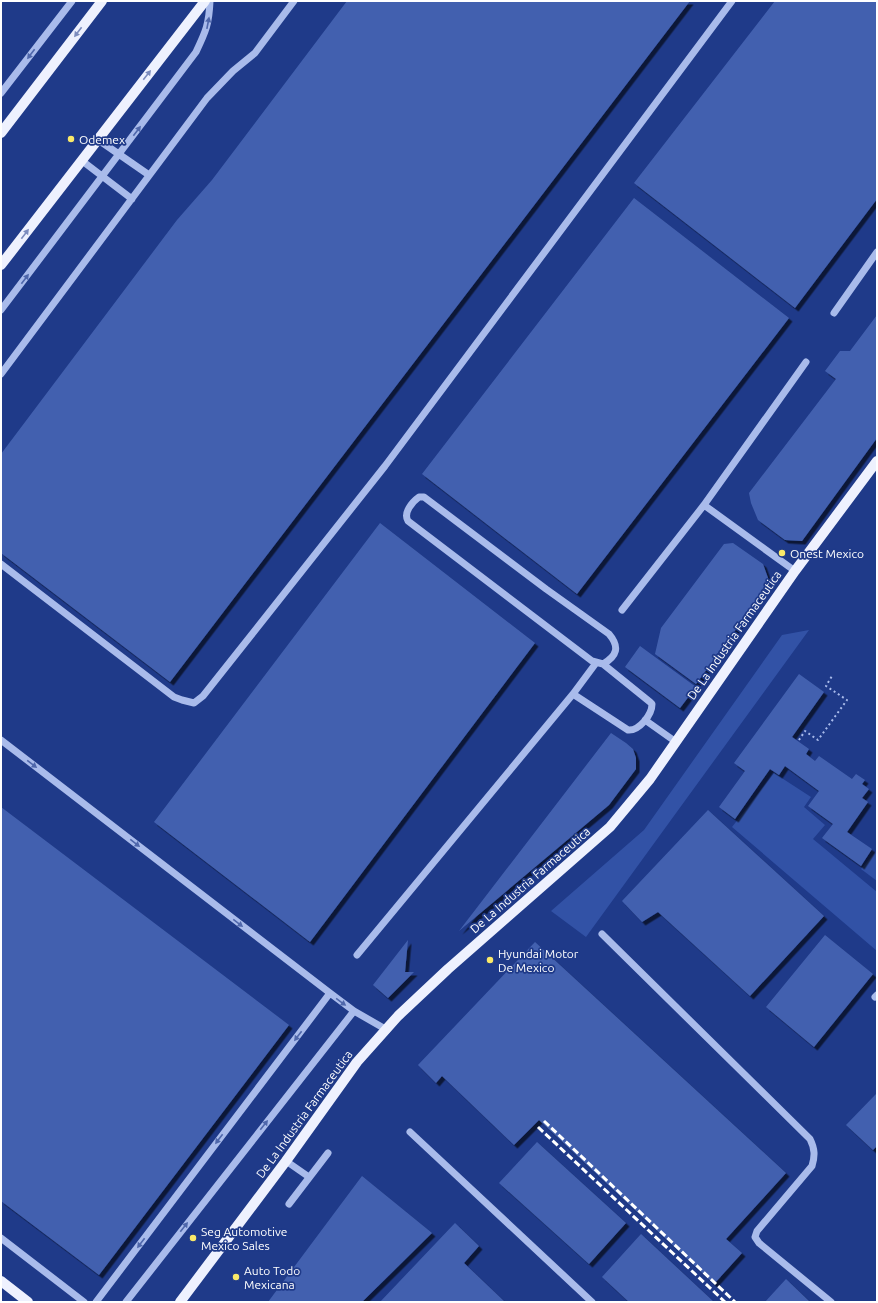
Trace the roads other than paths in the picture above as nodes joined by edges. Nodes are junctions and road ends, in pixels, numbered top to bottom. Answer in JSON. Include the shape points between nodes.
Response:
{"nodes":[{"id":1,"x":72,"y":1,"type":"edge"},
{"id":2,"x":102,"y":1,"type":"edge"},
{"id":3,"x":205,"y":1,"type":"edge"},
{"id":4,"x":210,"y":1,"type":"edge"},
{"id":5,"x":294,"y":1,"type":"edge"},
{"id":6,"x":732,"y":1,"type":"edge"},
{"id":7,"x":1,"y":93,"type":"edge"},
{"id":8,"x":1,"y":133,"type":"edge"},
{"id":9,"x":97,"y":139,"type":"junction"},
{"id":10,"x":119,"y":155,"type":"junction"},
{"id":11,"x":81,"y":160,"type":"junction"},
{"id":12,"x":149,"y":175,"type":"junction"},
{"id":13,"x":103,"y":176,"type":"junction"},
{"id":14,"x":132,"y":199,"type":"junction"},
{"id":15,"x":877,"y":252,"type":"edge"},
{"id":16,"x":1,"y":265,"type":"edge"},
{"id":17,"x":1,"y":310,"type":"edge"},
{"id":18,"x":834,"y":313,"type":"dead end"},
{"id":19,"x":806,"y":362,"type":"dead end"},
{"id":20,"x":1,"y":374,"type":"edge"},
{"id":21,"x":877,"y":461,"type":"edge"},
{"id":22,"x":704,"y":505,"type":"junction"},
{"id":23,"x":1,"y":564,"type":"edge"},
{"id":24,"x":795,"y":571,"type":"junction"},
{"id":25,"x":622,"y":610,"type":"dead end"},
{"id":26,"x":599,"y":664,"type":"junction"},
{"id":27,"x":573,"y":694,"type":"junction"},
{"id":28,"x":645,"y":720,"type":"junction"},
{"id":29,"x":1,"y":740,"type":"edge"},
{"id":30,"x":676,"y":742,"type":"junction"},
{"id":31,"x":602,"y":934,"type":"dead end"},
{"id":32,"x":357,"y":955,"type":"dead end"},
{"id":33,"x":330,"y":993,"type":"junction"},
{"id":34,"x":354,"y":1011,"type":"junction"},
{"id":35,"x":387,"y":1030,"type":"junction"},
{"id":36,"x":410,"y":1132,"type":"dead end"},
{"id":37,"x":328,"y":1153,"type":"dead end"},
{"id":38,"x":286,"y":1161,"type":"junction"},
{"id":39,"x":309,"y":1177,"type":"junction"},
{"id":40,"x":289,"y":1204,"type":"dead end"},
{"id":41,"x":1,"y":1238,"type":"edge"},
{"id":42,"x":1,"y":1281,"type":"edge"},
{"id":43,"x":28,"y":1302,"type":"edge"},
{"id":44,"x":84,"y":1302,"type":"edge"},
{"id":45,"x":96,"y":1302,"type":"edge"},
{"id":46,"x":126,"y":1302,"type":"edge"},
{"id":47,"x":180,"y":1302,"type":"edge"},
{"id":48,"x":592,"y":1302,"type":"edge"},
{"id":49,"x":830,"y":1302,"type":"edge"}],
"edges":[{"from":1,"to":7,"type":"street","one_way":true},
{"from":2,"to":8,"type":"main road","one_way":true},
{"from":9,"to":3,"type":"main road","one_way":true},
{"from":10,"to":4,"type":"street","one_way":true,"via":[[196,52],[205,34]]},
{"from":5,"to":12,"type":"street","via":[[255,54],[233,71],[207,98]]},
{"from":6,"to":23,"type":"street","via":[[386,466],[203,696],[194,703],[174,697]]},
{"from":9,"to":10,"type":"street"},
{"from":9,"to":11,"type":"main road"},
{"from":10,"to":12,"type":"street"},
{"from":10,"to":13,"type":"street"},
{"from":11,"to":13,"type":"street"},
{"from":16,"to":11,"type":"main road","one_way":true},
{"from":12,"to":14,"type":"street"},
{"from":13,"to":14,"type":"street"},
{"from":17,"to":13,"type":"street","one_way":true},
{"from":14,"to":20,"type":"street"},
{"from":15,"to":18,"type":"street"},
{"from":19,"to":22,"type":"street"},
{"from":21,"to":24,"type":"main road","name":"De La Industria Farmaceutica"},
{"from":22,"to":24,"type":"street"},
{"from":22,"to":25,"type":"street"},
{"from":24,"to":30,"type":"main road","name":"De La Industria Farmaceutica"},
{"from":26,"to":26,"type":"street","via":[[408,521],[407,512],[415,500],[424,497],[609,634],[616,644],[616,651],[610,660]]},
{"from":26,"to":27,"type":"street"},
{"from":26,"to":28,"type":"street","via":[[652,704],[652,709]]},
{"from":27,"to":28,"type":"street","via":[[628,730],[635,730]]},
{"from":27,"to":32,"type":"street"},
{"from":28,"to":30,"type":"street"},
{"from":29,"to":33,"type":"street","one_way":true},
{"from":30,"to":35,"type":"main road","name":"De La Industria Farmaceutica","via":[[650,779],[610,827],[439,978],[398,1016]]},
{"from":31,"to":49,"type":"street","via":[[810,1139],[815,1151],[812,1166],[757,1231],[755,1237]]},
{"from":33,"to":34,"type":"street","one_way":true},
{"from":33,"to":45,"type":"street","one_way":true},
{"from":34,"to":35,"type":"street"},
{"from":46,"to":34,"type":"street","one_way":true},
{"from":35,"to":38,"type":"main road","name":"De La Industria Farmaceutica","via":[[357,1062]]},
{"from":36,"to":48,"type":"street"},
{"from":37,"to":39,"type":"street"},
{"from":38,"to":39,"type":"street"},
{"from":38,"to":47,"type":"main road","name":"De La Industria Farmaceutica"},
{"from":39,"to":40,"type":"street"},
{"from":41,"to":44,"type":"street"},
{"from":42,"to":43,"type":"main road"}]}
